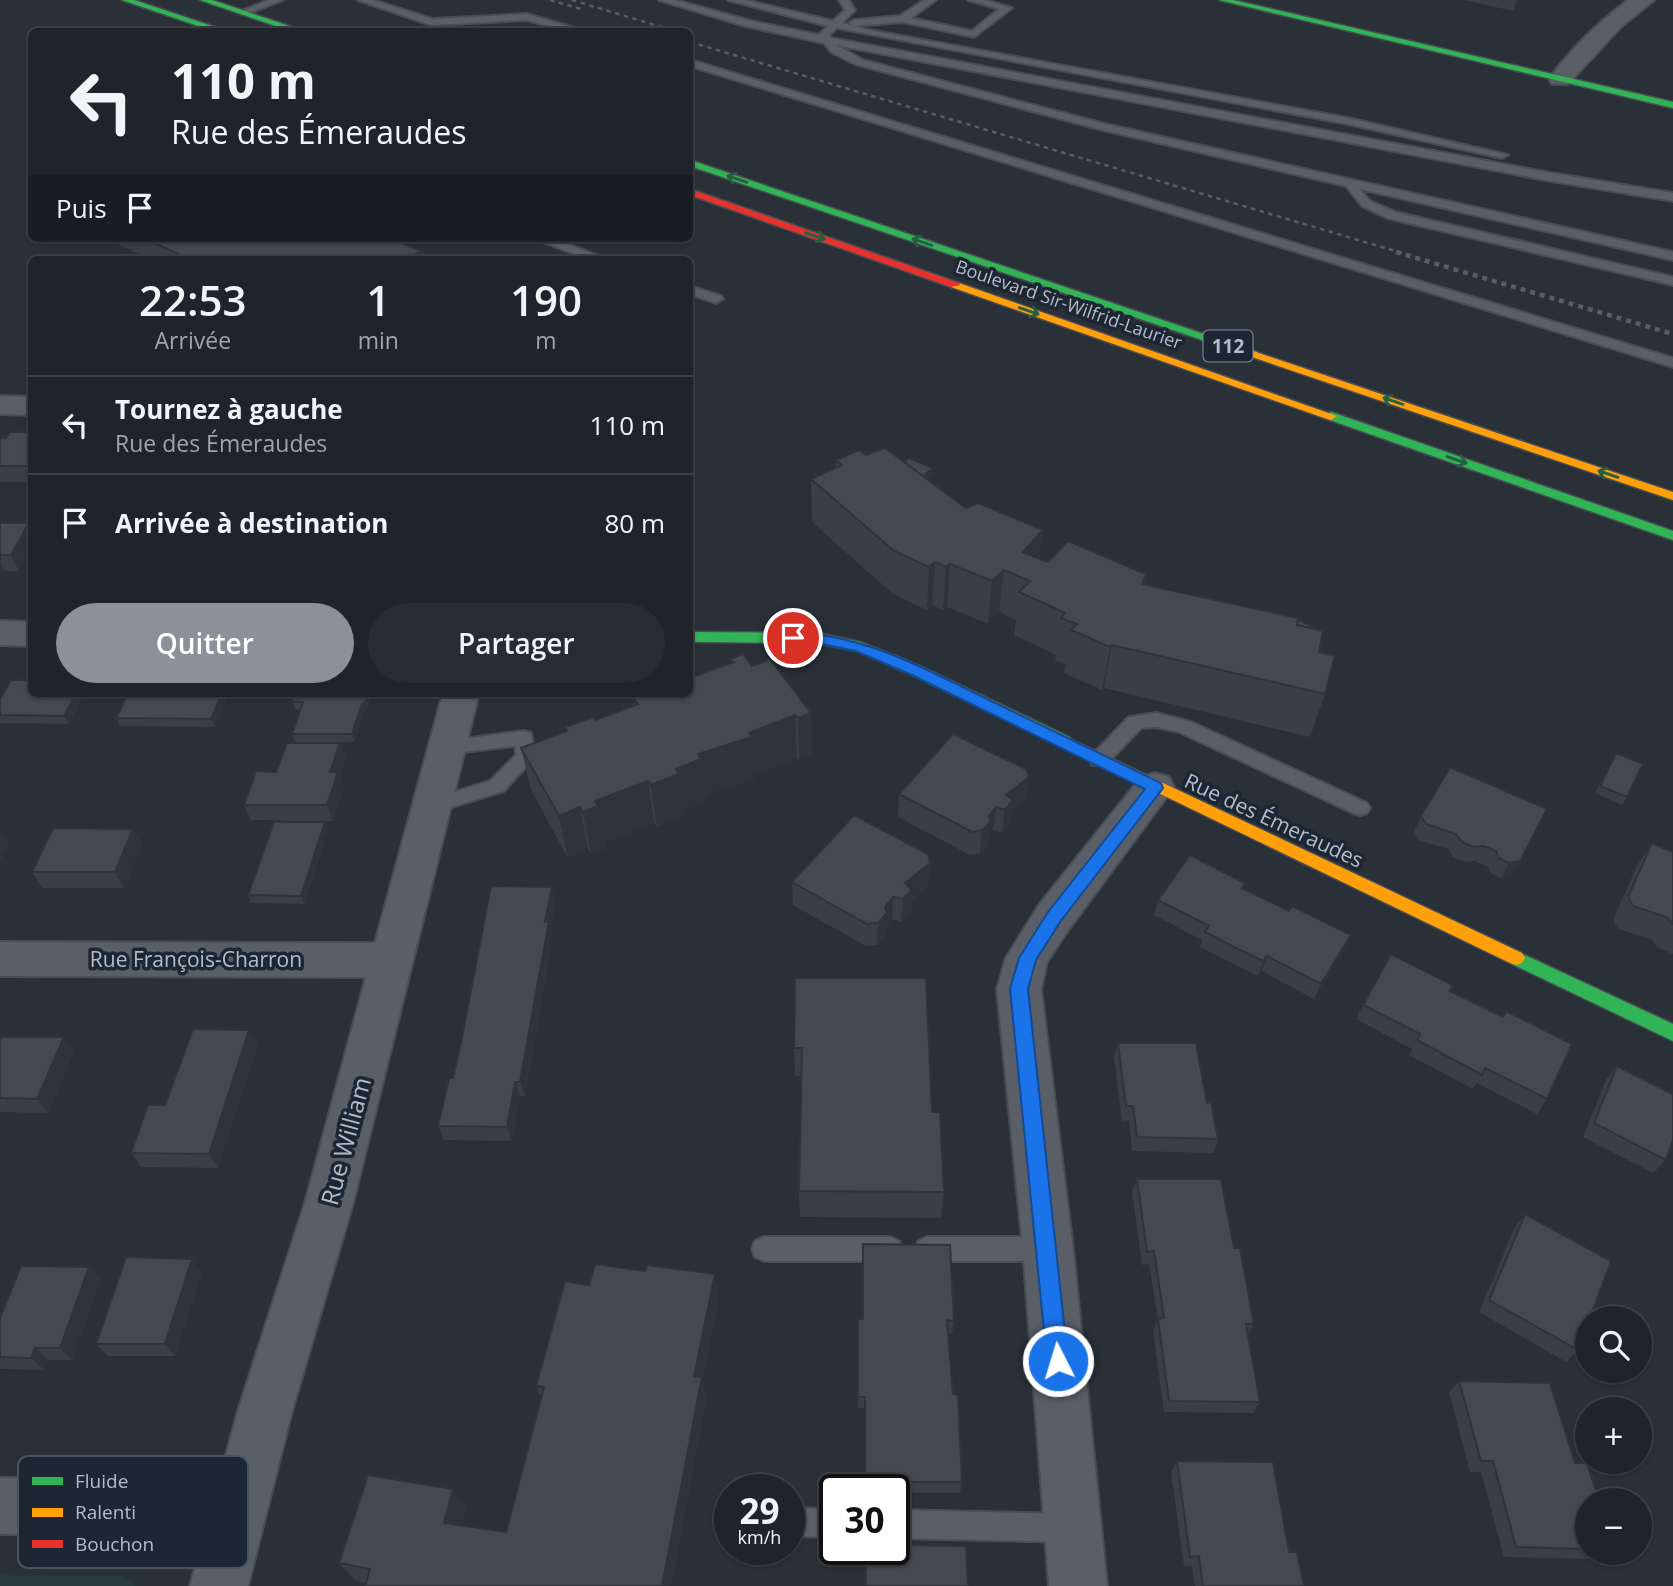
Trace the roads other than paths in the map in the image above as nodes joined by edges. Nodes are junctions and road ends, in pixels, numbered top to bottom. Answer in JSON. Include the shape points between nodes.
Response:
{"nodes":[{"id":1,"x":126,"y":0,"type":"edge"},
{"id":2,"x":204,"y":0,"type":"edge"},
{"id":3,"x":278,"y":0,"type":"edge"},
{"id":4,"x":363,"y":0,"type":"edge"},
{"id":5,"x":664,"y":0,"type":"edge"},
{"id":6,"x":733,"y":0,"type":"edge"},
{"id":7,"x":844,"y":0,"type":"edge"},
{"id":8,"x":931,"y":0,"type":"edge"},
{"id":9,"x":973,"y":0,"type":"edge"},
{"id":10,"x":1223,"y":0,"type":"edge"},
{"id":11,"x":1644,"y":0,"type":"edge"},
{"id":12,"x":244,"y":12,"type":"junction"},
{"id":13,"x":903,"y":19,"type":"junction"},
{"id":14,"x":832,"y":25,"type":"junction"},
{"id":15,"x":441,"y":27,"type":"edge"},
{"id":16,"x":214,"y":28,"type":"edge"},
{"id":17,"x":291,"y":28,"type":"edge"},
{"id":18,"x":569,"y":28,"type":"edge"},
{"id":19,"x":825,"y":40,"type":"junction"},
{"id":20,"x":693,"y":64,"type":"edge"},
{"id":21,"x":1560,"y":79,"type":"junction"},
{"id":22,"x":1673,"y":105,"type":"edge"},
{"id":23,"x":1461,"y":145,"type":"junction"},
{"id":24,"x":1455,"y":158,"type":"junction"},
{"id":25,"x":693,"y":164,"type":"edge"},
{"id":26,"x":1351,"y":182,"type":"junction"},
{"id":27,"x":1633,"y":189,"type":"junction"},
{"id":28,"x":693,"y":193,"type":"edge"},
{"id":29,"x":1673,"y":197,"type":"edge"},
{"id":30,"x":550,"y":242,"type":"edge"},
{"id":31,"x":592,"y":256,"type":"edge"},
{"id":32,"x":1673,"y":256,"type":"edge"},
{"id":33,"x":1673,"y":281,"type":"edge"},
{"id":34,"x":693,"y":291,"type":"edge"},
{"id":35,"x":716,"y":299,"type":"dead end"},
{"id":36,"x":1673,"y":363,"type":"edge"},
{"id":37,"x":0,"y":405,"type":"edge"},
{"id":38,"x":28,"y":406,"type":"edge"},
{"id":39,"x":1673,"y":496,"type":"edge"},
{"id":40,"x":1673,"y":536,"type":"edge"},
{"id":41,"x":0,"y":634,"type":"edge"},
{"id":42,"x":28,"y":634,"type":"edge"},
{"id":43,"x":693,"y":637,"type":"edge"},
{"id":44,"x":460,"y":697,"type":"edge"},
{"id":45,"x":447,"y":747,"type":"junction"},
{"id":46,"x":1099,"y":760,"type":"junction"},
{"id":47,"x":1155,"y":788,"type":"junction"},
{"id":48,"x":432,"y":806,"type":"junction"},
{"id":49,"x":1360,"y":808,"type":"dead end"},
{"id":50,"x":0,"y":959,"type":"edge"},
{"id":51,"x":392,"y":960,"type":"junction"},
{"id":52,"x":1673,"y":1033,"type":"edge"},
{"id":53,"x":764,"y":1248,"type":"dead end"},
{"id":54,"x":1048,"y":1249,"type":"junction"},
{"id":55,"x":248,"y":1477,"type":"edge"},
{"id":56,"x":0,"y":1506,"type":"edge"},
{"id":57,"x":18,"y":1506,"type":"edge"},
{"id":58,"x":910,"y":1524,"type":"edge"},
{"id":59,"x":1072,"y":1528,"type":"junction"},
{"id":60,"x":224,"y":1568,"type":"edge"},
{"id":61,"x":219,"y":1586,"type":"edge"},
{"id":62,"x":1079,"y":1586,"type":"edge"}],
"edges":[{"from":1,"to":16,"type":"main road"},
{"from":2,"to":12,"type":"main road"},
{"from":3,"to":12,"type":"lane"},
{"from":4,"to":15,"type":"lane"},
{"from":5,"to":19,"type":"lane"},
{"from":6,"to":14,"type":"lane"},
{"from":7,"to":14,"type":"lane","via":[[850,10]]},
{"from":8,"to":13,"type":"lane"},
{"from":9,"to":13,"type":"lane","via":[[1007,8],[974,34]]},
{"from":10,"to":21,"type":"main road"},
{"from":11,"to":21,"type":"street","via":[[1618,18]]},
{"from":12,"to":17,"type":"main road"},
{"from":13,"to":14,"type":"lane"},
{"from":14,"to":19,"type":"lane"},
{"from":14,"to":23,"type":"lane"},
{"from":15,"to":18,"type":"lane","via":[[527,16]]},
{"from":19,"to":24,"type":"lane"},
{"from":19,"to":26,"type":"lane","via":[[859,62],[1103,128]]},
{"from":20,"to":36,"type":"lane"},
{"from":21,"to":22,"type":"main road"},
{"from":23,"to":24,"type":"lane"},
{"from":23,"to":27,"type":"lane"},
{"from":24,"to":27,"type":"lane"},
{"from":39,"to":25,"type":"main road","name":"Boulevard Sir-Wilfrid-Laurier","number":"112","one_way":true},
{"from":26,"to":32,"type":"lane"},
{"from":26,"to":33,"type":"lane","via":[[1367,205],[1391,215]]},
{"from":27,"to":29,"type":"lane"},
{"from":28,"to":40,"type":"main road","name":"Boulevard Sir-Wilfrid-Laurier","number":"112","one_way":true},
{"from":30,"to":31,"type":"lane"},
{"from":34,"to":35,"type":"lane"},
{"from":37,"to":38,"type":"street"},
{"from":41,"to":42,"type":"street"},
{"from":43,"to":46,"type":"main road","name":"Rue des Émeraudes","via":[[817,638],[860,647]]},
{"from":44,"to":45,"type":"street","name":"Rue William"},
{"from":45,"to":48,"type":"street","name":"Rue William"},
{"from":45,"to":48,"type":"lane","via":[[524,738],[526,757],[497,786]]},
{"from":46,"to":47,"type":"main road","name":"Rue des Émeraudes"},
{"from":46,"to":49,"type":"lane","via":[[1136,722],[1156,720],[1184,727]]},
{"from":47,"to":52,"type":"main road","name":"Rue des Émeraudes"},
{"from":47,"to":54,"type":"street","via":[[1054,917],[1027,958],[1019,989]]},
{"from":48,"to":51,"type":"street","name":"Rue William"},
{"from":50,"to":51,"type":"street","name":"Rue François-Charron"},
{"from":51,"to":55,"type":"street","name":"Rue William","via":[[329,1203]]},
{"from":53,"to":54,"type":"lane"},
{"from":54,"to":59,"type":"street"},
{"from":56,"to":57,"type":"street"},
{"from":58,"to":59,"type":"lane"},
{"from":59,"to":62,"type":"street"},
{"from":60,"to":61,"type":"street","name":"Rue William"}]}
